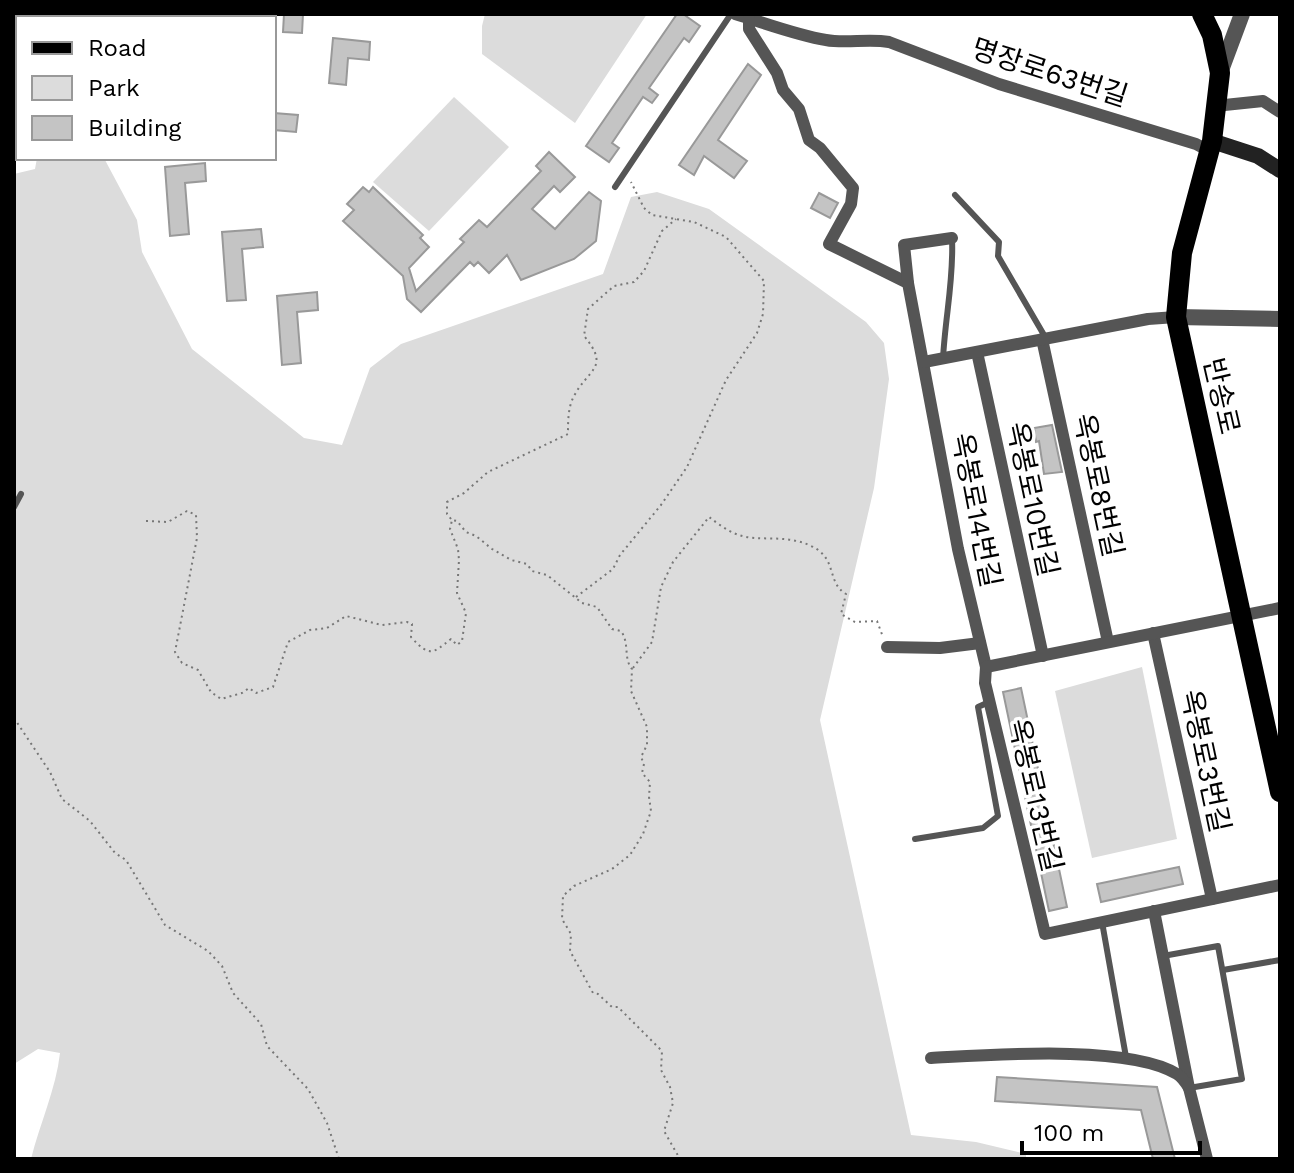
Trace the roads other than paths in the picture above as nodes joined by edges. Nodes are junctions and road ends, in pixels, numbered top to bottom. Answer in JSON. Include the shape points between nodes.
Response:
{"nodes":[{"id":1,"x":733,"y":14,"type":"edge"},
{"id":2,"x":1202,"y":14,"type":"edge"},
{"id":3,"x":1242,"y":14,"type":"edge"},
{"id":4,"x":749,"y":18,"type":"junction"},
{"id":5,"x":1220,"y":73,"type":"junction"},
{"id":6,"x":1215,"y":106,"type":"junction"},
{"id":7,"x":1280,"y":112,"type":"edge"},
{"id":8,"x":1210,"y":146,"type":"junction"},
{"id":9,"x":1280,"y":170,"type":"edge"},
{"id":10,"x":615,"y":187,"type":"dead end"},
{"id":11,"x":955,"y":195,"type":"dead end"},
{"id":12,"x":952,"y":238,"type":"joint"},
{"id":13,"x":908,"y":283,"type":"junction"},
{"id":14,"x":1176,"y":317,"type":"junction"},
{"id":15,"x":1280,"y":319,"type":"edge"},
{"id":16,"x":1042,"y":339,"type":"junction"},
{"id":17,"x":977,"y":352,"type":"junction"},
{"id":18,"x":943,"y":359,"type":"junction"},
{"id":19,"x":924,"y":362,"type":"junction"},
{"id":20,"x":21,"y":494,"type":"dead end"},
{"id":21,"x":14,"y":507,"type":"edge"},
{"id":22,"x":1280,"y":608,"type":"edge"},
{"id":23,"x":1242,"y":615,"type":"junction"},
{"id":24,"x":1153,"y":633,"type":"junction"},
{"id":25,"x":1108,"y":642,"type":"junction"},
{"id":26,"x":980,"y":643,"type":"junction"},
{"id":27,"x":887,"y":647,"type":"road end"},
{"id":28,"x":1043,"y":656,"type":"junction"},
{"id":29,"x":986,"y":667,"type":"junction"},
{"id":30,"x":989,"y":702,"type":"junction"},
{"id":31,"x":1280,"y":792,"type":"edge"},
{"id":32,"x":915,"y":839,"type":"dead end"},
{"id":33,"x":1280,"y":885,"type":"edge"},
{"id":34,"x":1212,"y":899,"type":"junction"},
{"id":35,"x":1154,"y":911,"type":"junction"},
{"id":36,"x":1102,"y":922,"type":"junction"},
{"id":37,"x":1163,"y":956,"type":"junction"},
{"id":38,"x":1280,"y":960,"type":"edge"},
{"id":39,"x":1223,"y":970,"type":"junction"},
{"id":40,"x":931,"y":1058,"type":"dead end"},
{"id":41,"x":1127,"y":1060,"type":"junction"},
{"id":42,"x":1189,"y":1088,"type":"junction"},
{"id":43,"x":1207,"y":1159,"type":"edge"}],
"edges":[{"from":1,"to":4,"type":"street","name":"명장로63번길"},
{"from":1,"to":10,"type":"lane"},
{"from":2,"to":5,"type":"main road","name":"반송로"},
{"from":3,"to":5,"type":"street"},
{"from":4,"to":8,"type":"street","name":"명장로63번길","via":[[823,40],[889,42],[999,84]]},
{"from":4,"to":13,"type":"street","via":[[749,29],[799,109],[809,140],[853,188],[851,204],[829,244]]},
{"from":5,"to":6,"type":"main road","name":"반송로"},
{"from":6,"to":7,"type":"street","via":[[1263,101]]},
{"from":6,"to":8,"type":"main road","name":"반송로"},
{"from":8,"to":9,"type":"main road","via":[[1247,151]]},
{"from":8,"to":14,"type":"main road","name":"반송로","via":[[1182,253]]},
{"from":11,"to":16,"type":"lane","via":[[999,242],[998,256]]},
{"from":12,"to":13,"type":"street","name":"옥봉로14번길","via":[[904,245]]},
{"from":12,"to":18,"type":"lane","via":[[954,268]]},
{"from":13,"to":19,"type":"street","name":"옥봉로14번길"},
{"from":14,"to":15,"type":"street"},
{"from":14,"to":16,"type":"street"},
{"from":14,"to":23,"type":"main road","name":"반송로"},
{"from":16,"to":17,"type":"street"},
{"from":16,"to":25,"type":"street","name":"옥봉로8번길"},
{"from":17,"to":18,"type":"street"},
{"from":17,"to":28,"type":"street","name":"옥봉로10번길"},
{"from":18,"to":19,"type":"street"},
{"from":19,"to":26,"type":"street","name":"옥봉로14번길"},
{"from":20,"to":21,"type":"lane"},
{"from":22,"to":23,"type":"street"},
{"from":23,"to":24,"type":"street"},
{"from":23,"to":31,"type":"main road","name":"반송로"},
{"from":24,"to":25,"type":"street"},
{"from":24,"to":34,"type":"street","name":"옥봉로3번길"},
{"from":25,"to":28,"type":"street"},
{"from":26,"to":27,"type":"street"},
{"from":26,"to":29,"type":"street","name":"옥봉로14번길"},
{"from":28,"to":29,"type":"street"},
{"from":29,"to":30,"type":"street","name":"옥봉로13번길"},
{"from":30,"to":32,"type":"lane","via":[[978,707],[998,816],[983,828]]},
{"from":30,"to":36,"type":"street","name":"옥봉로13번길","via":[[1045,934]]},
{"from":33,"to":34,"type":"street"},
{"from":34,"to":35,"type":"street"},
{"from":35,"to":36,"type":"street"},
{"from":35,"to":37,"type":"street"},
{"from":36,"to":41,"type":"lane"},
{"from":37,"to":39,"type":"lane","via":[[1218,946]]},
{"from":37,"to":42,"type":"street"},
{"from":38,"to":39,"type":"lane"},
{"from":39,"to":42,"type":"lane","via":[[1242,1079]]},
{"from":40,"to":41,"type":"street","via":[[1039,1053]]},
{"from":41,"to":42,"type":"street","via":[[1170,1071]]},
{"from":42,"to":43,"type":"street"}]}
